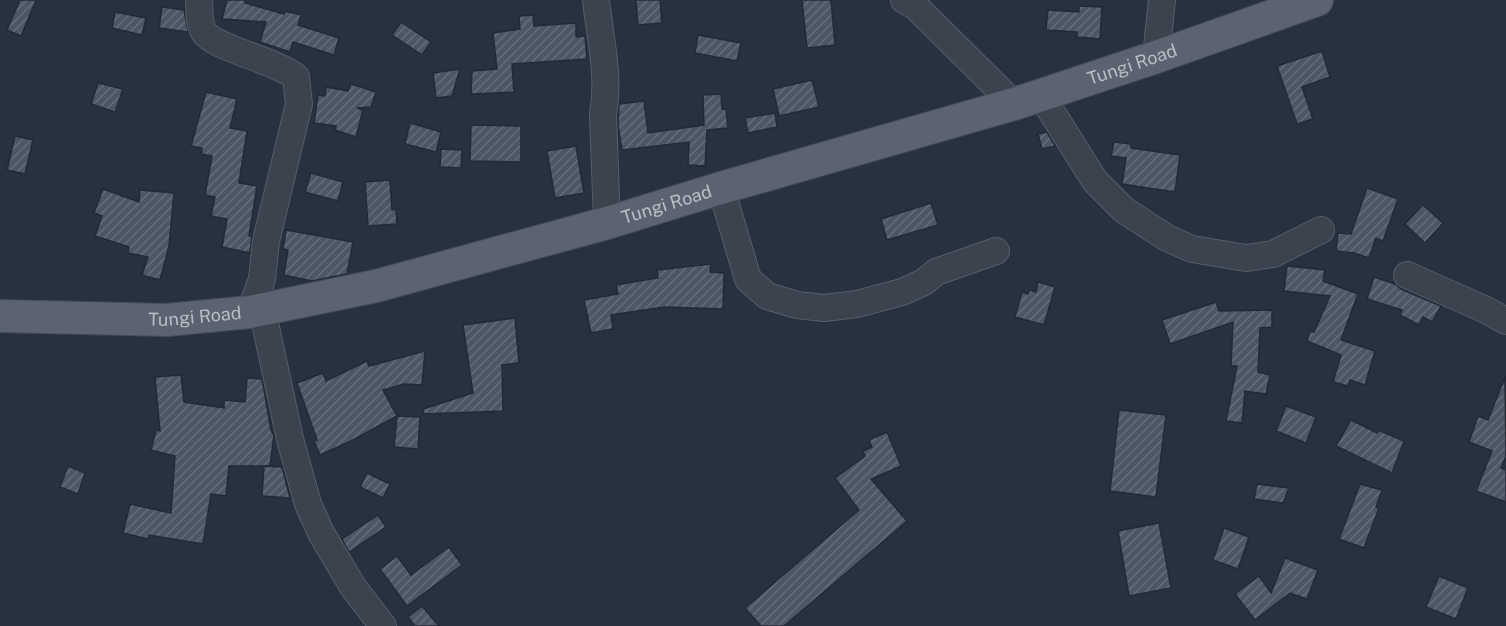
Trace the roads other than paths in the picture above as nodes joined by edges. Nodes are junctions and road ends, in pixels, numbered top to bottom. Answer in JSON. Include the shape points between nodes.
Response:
{"nodes":[{"id":1,"x":199,"y":0,"type":"edge"},
{"id":2,"x":596,"y":0,"type":"edge"},
{"id":3,"x":904,"y":0,"type":"edge"},
{"id":4,"x":1162,"y":0,"type":"edge"},
{"id":5,"x":1317,"y":0,"type":"edge"},
{"id":6,"x":1156,"y":57,"type":"junction"},
{"id":7,"x":1027,"y":100,"type":"junction"},
{"id":8,"x":721,"y":188,"type":"junction"},
{"id":9,"x":607,"y":223,"type":"junction"},
{"id":10,"x":1321,"y":230,"type":"dead end"},
{"id":11,"x":996,"y":251,"type":"dead end"},
{"id":12,"x":1407,"y":275,"type":"dead end"},
{"id":13,"x":256,"y":311,"type":"junction"},
{"id":14,"x":0,"y":316,"type":"edge"},
{"id":15,"x":1506,"y":321,"type":"edge"},
{"id":16,"x":383,"y":626,"type":"edge"}],
"edges":[{"from":1,"to":13,"type":"street","via":[[205,34],[296,77],[299,104],[266,241]]},
{"from":2,"to":9,"type":"street","via":[[605,69]]},
{"from":3,"to":7,"type":"street"},
{"from":4,"to":6,"type":"street"},
{"from":5,"to":6,"type":"main road","name":"Tungi Road"},
{"from":6,"to":7,"type":"main road","name":"Tungi Road"},
{"from":7,"to":8,"type":"main road","name":"Tungi Road"},
{"from":7,"to":10,"type":"street","via":[[1124,210],[1167,238],[1192,249],[1246,258],[1273,254]]},
{"from":8,"to":9,"type":"main road","name":"Tungi Road"},
{"from":8,"to":11,"type":"street","via":[[748,279],[766,296],[797,305],[824,308],[857,304],[902,292],[936,272]]},
{"from":9,"to":13,"type":"main road","name":"Tungi Road","via":[[376,286]]},
{"from":12,"to":15,"type":"street"},
{"from":13,"to":14,"type":"main road","name":"Tungi Road","via":[[167,320]]},
{"from":13,"to":16,"type":"street","via":[[308,504],[353,587]]}]}
